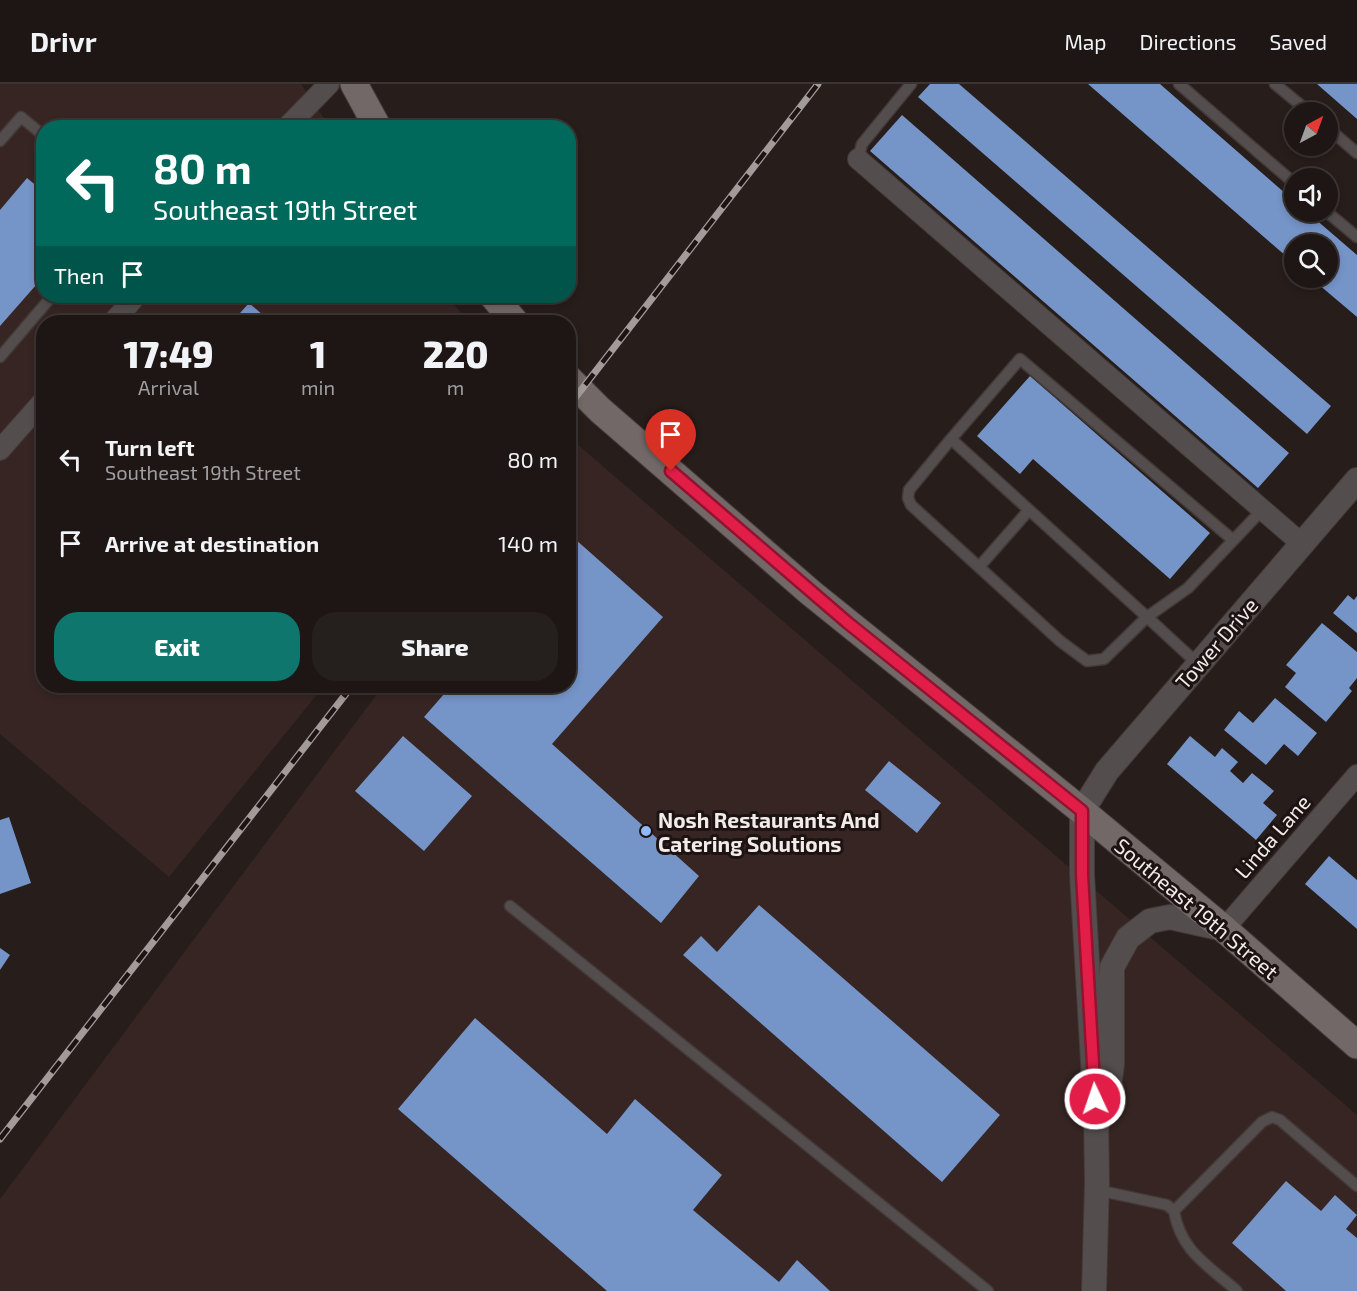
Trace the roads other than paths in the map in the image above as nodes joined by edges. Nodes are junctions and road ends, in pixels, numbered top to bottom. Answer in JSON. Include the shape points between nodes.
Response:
{"nodes":[{"id":1,"x":329,"y":84,"type":"edge"},
{"id":2,"x":354,"y":84,"type":"edge"},
{"id":3,"x":911,"y":84,"type":"edge"},
{"id":4,"x":1179,"y":84,"type":"edge"},
{"id":5,"x":1275,"y":84,"type":"edge"},
{"id":6,"x":1297,"y":102,"type":"edge"},
{"id":7,"x":294,"y":120,"type":"edge"},
{"id":8,"x":374,"y":120,"type":"edge"},
{"id":9,"x":36,"y":129,"type":"edge"},
{"id":10,"x":1338,"y":137,"type":"edge"},
{"id":11,"x":0,"y":141,"type":"edge"},
{"id":12,"x":1357,"y":153,"type":"edge"},
{"id":13,"x":858,"y":159,"type":"joint"},
{"id":14,"x":1284,"y":174,"type":"edge"},
{"id":15,"x":1338,"y":221,"type":"edge"},
{"id":16,"x":1357,"y":237,"type":"edge"},
{"id":17,"x":46,"y":303,"type":"edge"},
{"id":18,"x":130,"y":303,"type":"edge"},
{"id":19,"x":499,"y":303,"type":"edge"},
{"id":20,"x":118,"y":315,"type":"edge"},
{"id":21,"x":509,"y":315,"type":"edge"},
{"id":22,"x":0,"y":357,"type":"edge"},
{"id":23,"x":576,"y":386,"type":"edge"},
{"id":24,"x":36,"y":409,"type":"edge"},
{"id":25,"x":951,"y":439,"type":"junction"},
{"id":26,"x":0,"y":450,"type":"edge"},
{"id":27,"x":1357,"y":480,"type":"edge"},
{"id":28,"x":1029,"y":510,"type":"junction"},
{"id":29,"x":1262,"y":510,"type":"junction"},
{"id":30,"x":1233,"y":540,"type":"junction"},
{"id":31,"x":1302,"y":544,"type":"junction"},
{"id":32,"x":979,"y":567,"type":"junction"},
{"id":33,"x":1147,"y":617,"type":"junction"},
{"id":34,"x":1198,"y":664,"type":"junction"},
{"id":35,"x":1357,"y":775,"type":"edge"},
{"id":36,"x":1082,"y":811,"type":"junction"},
{"id":37,"x":510,"y":906,"type":"dead end"},
{"id":38,"x":1224,"y":929,"type":"junction"},
{"id":39,"x":1357,"y":1045,"type":"edge"},
{"id":40,"x":1357,"y":1186,"type":"edge"},
{"id":41,"x":1097,"y":1187,"type":"junction"},
{"id":42,"x":1174,"y":1211,"type":"junction"},
{"id":43,"x":980,"y":1289,"type":"edge"},
{"id":44,"x":1094,"y":1291,"type":"edge"},
{"id":45,"x":1238,"y":1291,"type":"edge"}],
"edges":[{"from":1,"to":7,"type":"street"},
{"from":2,"to":8,"type":"main road"},
{"from":3,"to":13,"type":"lane","via":[[862,144]]},
{"from":4,"to":14,"type":"lane"},
{"from":5,"to":6,"type":"lane"},
{"from":9,"to":11,"type":"lane","via":[[21,117]]},
{"from":10,"to":12,"type":"lane"},
{"from":13,"to":29,"type":"street"},
{"from":15,"to":16,"type":"lane"},
{"from":17,"to":22,"type":"lane"},
{"from":18,"to":20,"type":"street"},
{"from":19,"to":21,"type":"main road"},
{"from":23,"to":36,"type":"main road","name":"Southeast 19th Street","via":[[811,593]]},
{"from":24,"to":26,"type":"street"},
{"from":25,"to":28,"type":"lane"},
{"from":25,"to":30,"type":"lane","via":[[1020,359]]},
{"from":25,"to":32,"type":"lane","via":[[909,490],[908,498]]},
{"from":27,"to":31,"type":"street","name":"Tower Drive"},
{"from":28,"to":32,"type":"lane"},
{"from":28,"to":33,"type":"lane"},
{"from":29,"to":30,"type":"lane"},
{"from":29,"to":31,"type":"street"},
{"from":30,"to":33,"type":"lane","via":[[1188,588]]},
{"from":31,"to":34,"type":"street","name":"Tower Drive"},
{"from":32,"to":33,"type":"lane","via":[[1087,661],[1104,659]]},
{"from":33,"to":34,"type":"lane"},
{"from":34,"to":36,"type":"street","name":"Tower Drive","via":[[1107,771]]},
{"from":35,"to":38,"type":"street","name":"Linda Lane"},
{"from":36,"to":38,"type":"main road","name":"Southeast 19th Street"},
{"from":36,"to":41,"type":"street"},
{"from":37,"to":43,"type":"lane"},
{"from":38,"to":39,"type":"main road","name":"Southeast 19th Street"},
{"from":38,"to":41,"type":"street","via":[[1170,917],[1150,921],[1128,938],[1112,967],[1112,1064]]},
{"from":40,"to":42,"type":"lane","via":[[1272,1117],[1262,1122]]},
{"from":41,"to":42,"type":"lane","via":[[1159,1202]]},
{"from":41,"to":44,"type":"street"},
{"from":42,"to":45,"type":"lane","via":[[1185,1245]]}]}
